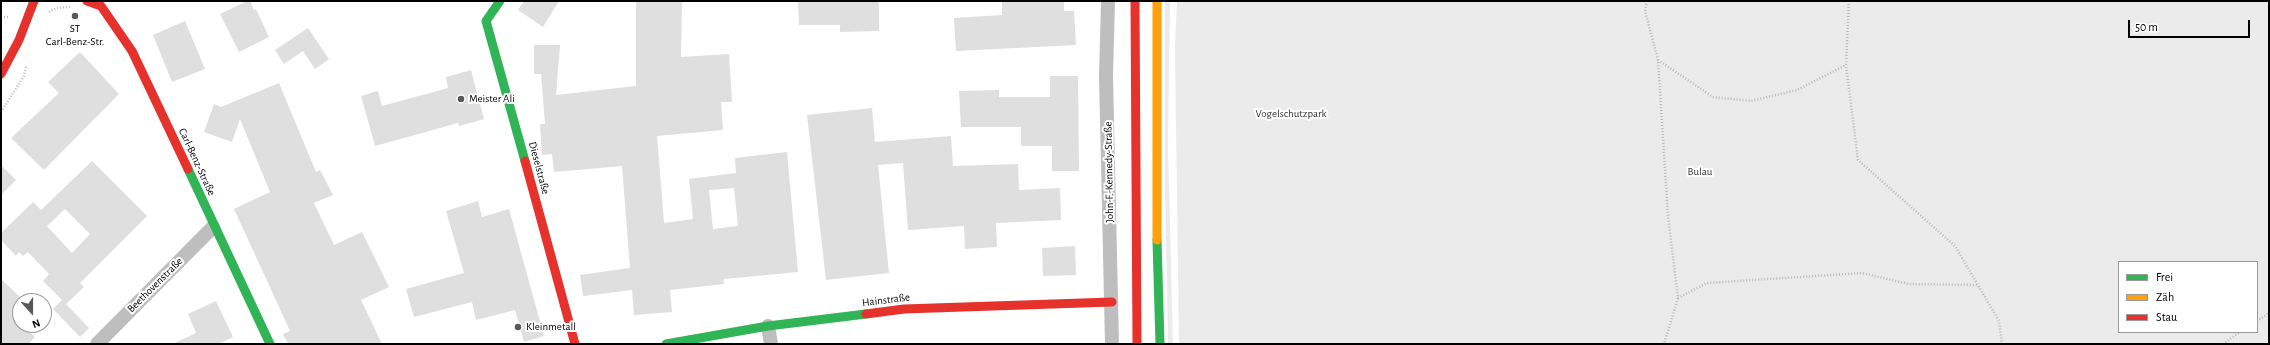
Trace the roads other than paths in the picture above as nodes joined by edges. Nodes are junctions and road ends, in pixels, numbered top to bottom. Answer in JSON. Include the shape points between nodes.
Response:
{"nodes":[{"id":1,"x":34,"y":1,"type":"edge"},
{"id":2,"x":88,"y":1,"type":"edge"},
{"id":3,"x":500,"y":1,"type":"edge"},
{"id":4,"x":1108,"y":1,"type":"edge"},
{"id":5,"x":1135,"y":1,"type":"edge"},
{"id":6,"x":1157,"y":1,"type":"edge"},
{"id":7,"x":1,"y":74,"type":"edge"},
{"id":8,"x":214,"y":227,"type":"junction"},
{"id":9,"x":1112,"y":302,"type":"junction"},
{"id":10,"x":768,"y":326,"type":"junction"},
{"id":11,"x":97,"y":344,"type":"edge"},
{"id":12,"x":270,"y":344,"type":"edge"},
{"id":13,"x":575,"y":344,"type":"edge"},
{"id":14,"x":666,"y":344,"type":"edge"},
{"id":15,"x":771,"y":344,"type":"edge"},
{"id":16,"x":1112,"y":344,"type":"edge"},
{"id":17,"x":1136,"y":344,"type":"edge"},
{"id":18,"x":1160,"y":344,"type":"edge"}],
"edges":[{"from":1,"to":7,"type":"street","via":[[19,40]]},
{"from":2,"to":8,"type":"street","name":"Carl-Benz-Straße","via":[[100,6],[132,51]]},
{"from":3,"to":13,"type":"street","name":"Dieselstraße","via":[[486,21]]},
{"from":4,"to":9,"type":"street","name":"John-F.-Kennedy-Straße","via":[[1106,76]]},
{"from":5,"to":17,"type":"street"},
{"from":6,"to":18,"type":"street","via":[[1156,185]]},
{"from":8,"to":11,"type":"street","name":"Beethovenstraße"},
{"from":8,"to":12,"type":"street","name":"Carl-Benz-Straße"},
{"from":9,"to":10,"type":"street","name":"Hainstraße","via":[[989,308],[921,308]]},
{"from":9,"to":16,"type":"street","name":"John-F.-Kennedy-Straße"},
{"from":10,"to":14,"type":"street","name":"Hainstraße"},
{"from":10,"to":15,"type":"street"}]}
